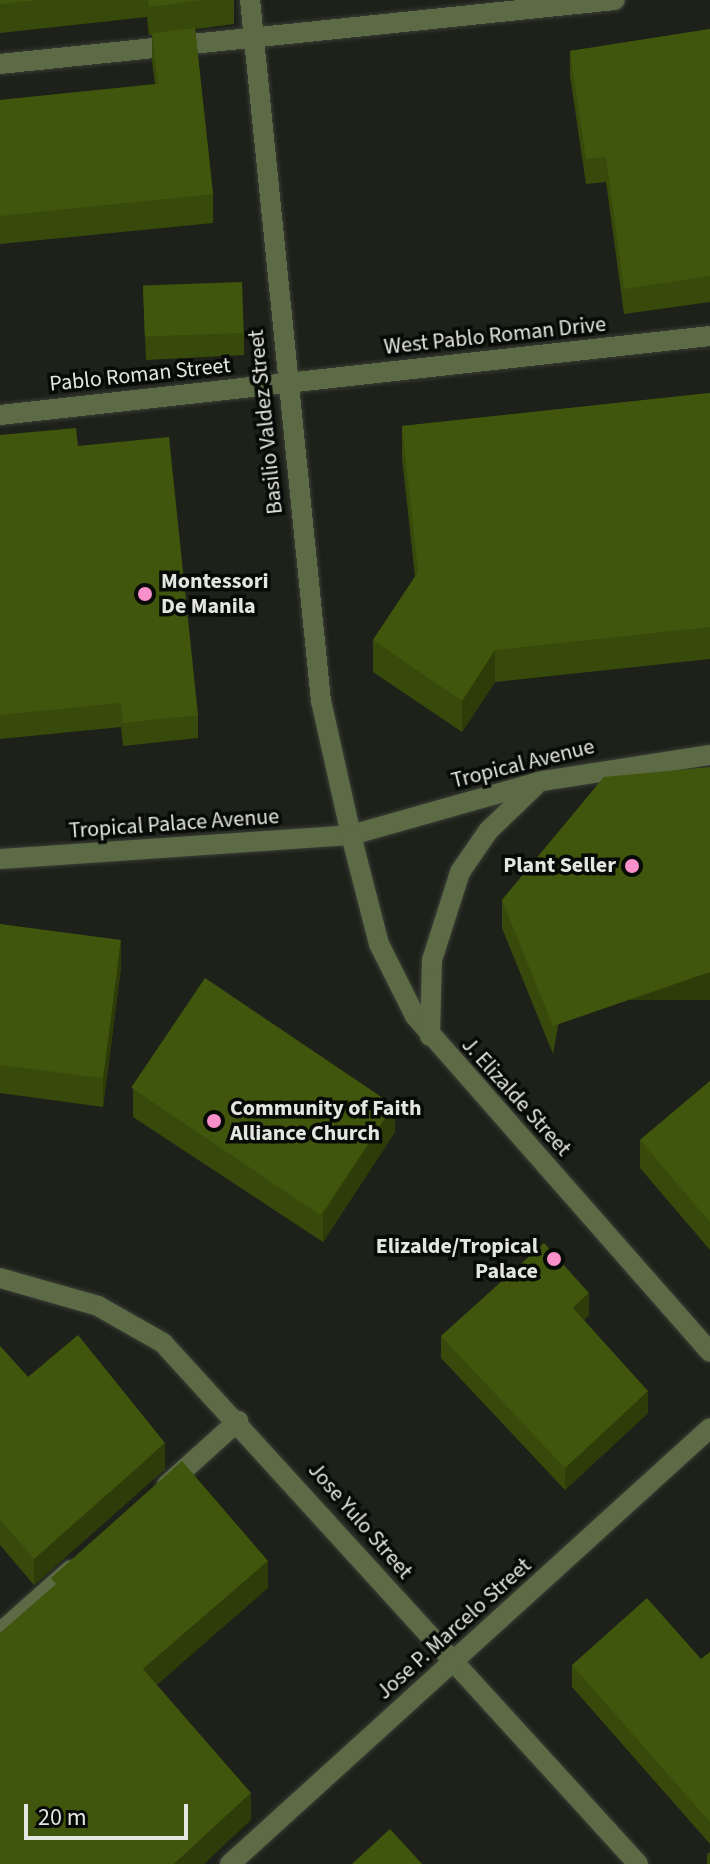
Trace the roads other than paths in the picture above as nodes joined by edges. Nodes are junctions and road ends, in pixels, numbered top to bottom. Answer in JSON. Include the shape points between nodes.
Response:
{"nodes":[{"id":1,"x":250,"y":0,"type":"edge"},
{"id":2,"x":615,"y":0,"type":"edge"},
{"id":3,"x":253,"y":38,"type":"junction"},
{"id":4,"x":0,"y":64,"type":"edge"},
{"id":5,"x":710,"y":336,"type":"edge"},
{"id":6,"x":285,"y":384,"type":"junction"},
{"id":7,"x":0,"y":415,"type":"edge"},
{"id":8,"x":710,"y":755,"type":"edge"},
{"id":9,"x":542,"y":781,"type":"junction"},
{"id":10,"x":351,"y":835,"type":"junction"},
{"id":11,"x":0,"y":859,"type":"edge"},
{"id":12,"x":430,"y":1036,"type":"junction"},
{"id":13,"x":0,"y":1278,"type":"edge"},
{"id":14,"x":710,"y":1352,"type":"edge"},
{"id":15,"x":238,"y":1421,"type":"junction"},
{"id":16,"x":710,"y":1428,"type":"edge"},
{"id":17,"x":155,"y":1495,"type":"edge"},
{"id":18,"x":83,"y":1558,"type":"edge"},
{"id":19,"x":0,"y":1633,"type":"edge"},
{"id":20,"x":453,"y":1663,"type":"junction"},
{"id":21,"x":230,"y":1864,"type":"edge"},
{"id":22,"x":638,"y":1864,"type":"edge"}],
"edges":[{"from":1,"to":3,"type":"street","name":"Basilio Valdez Street"},
{"from":2,"to":3,"type":"street"},
{"from":3,"to":4,"type":"street"},
{"from":3,"to":6,"type":"street","name":"Basilio Valdez Street"},
{"from":5,"to":6,"type":"street","name":"West Pablo Roman Drive"},
{"from":6,"to":7,"type":"street","name":"Pablo Roman Street"},
{"from":6,"to":10,"type":"street","name":"Basilio Valdez Street","via":[[321,701]]},
{"from":8,"to":9,"type":"street","name":"Tropical Avenue"},
{"from":9,"to":10,"type":"street","name":"Tropical Avenue"},
{"from":9,"to":12,"type":"street","via":[[489,830],[460,872],[432,960]]},
{"from":10,"to":11,"type":"street","name":"Tropical Palace Avenue"},
{"from":10,"to":12,"type":"street","name":"J. Elizalde Street","via":[[379,944]]},
{"from":12,"to":14,"type":"street","name":"J. Elizalde Street"},
{"from":13,"to":15,"type":"street","name":"Jose Yulo Street","via":[[98,1306],[163,1343]]},
{"from":15,"to":17,"type":"street"},
{"from":15,"to":20,"type":"street","name":"Jose Yulo Street"},
{"from":16,"to":20,"type":"street","name":"Jose P. Marcelo Street"},
{"from":18,"to":19,"type":"street"},
{"from":20,"to":21,"type":"street","name":"Jose P. Marcelo Street"},
{"from":20,"to":22,"type":"street","name":"Jose Yulo Street"}]}
